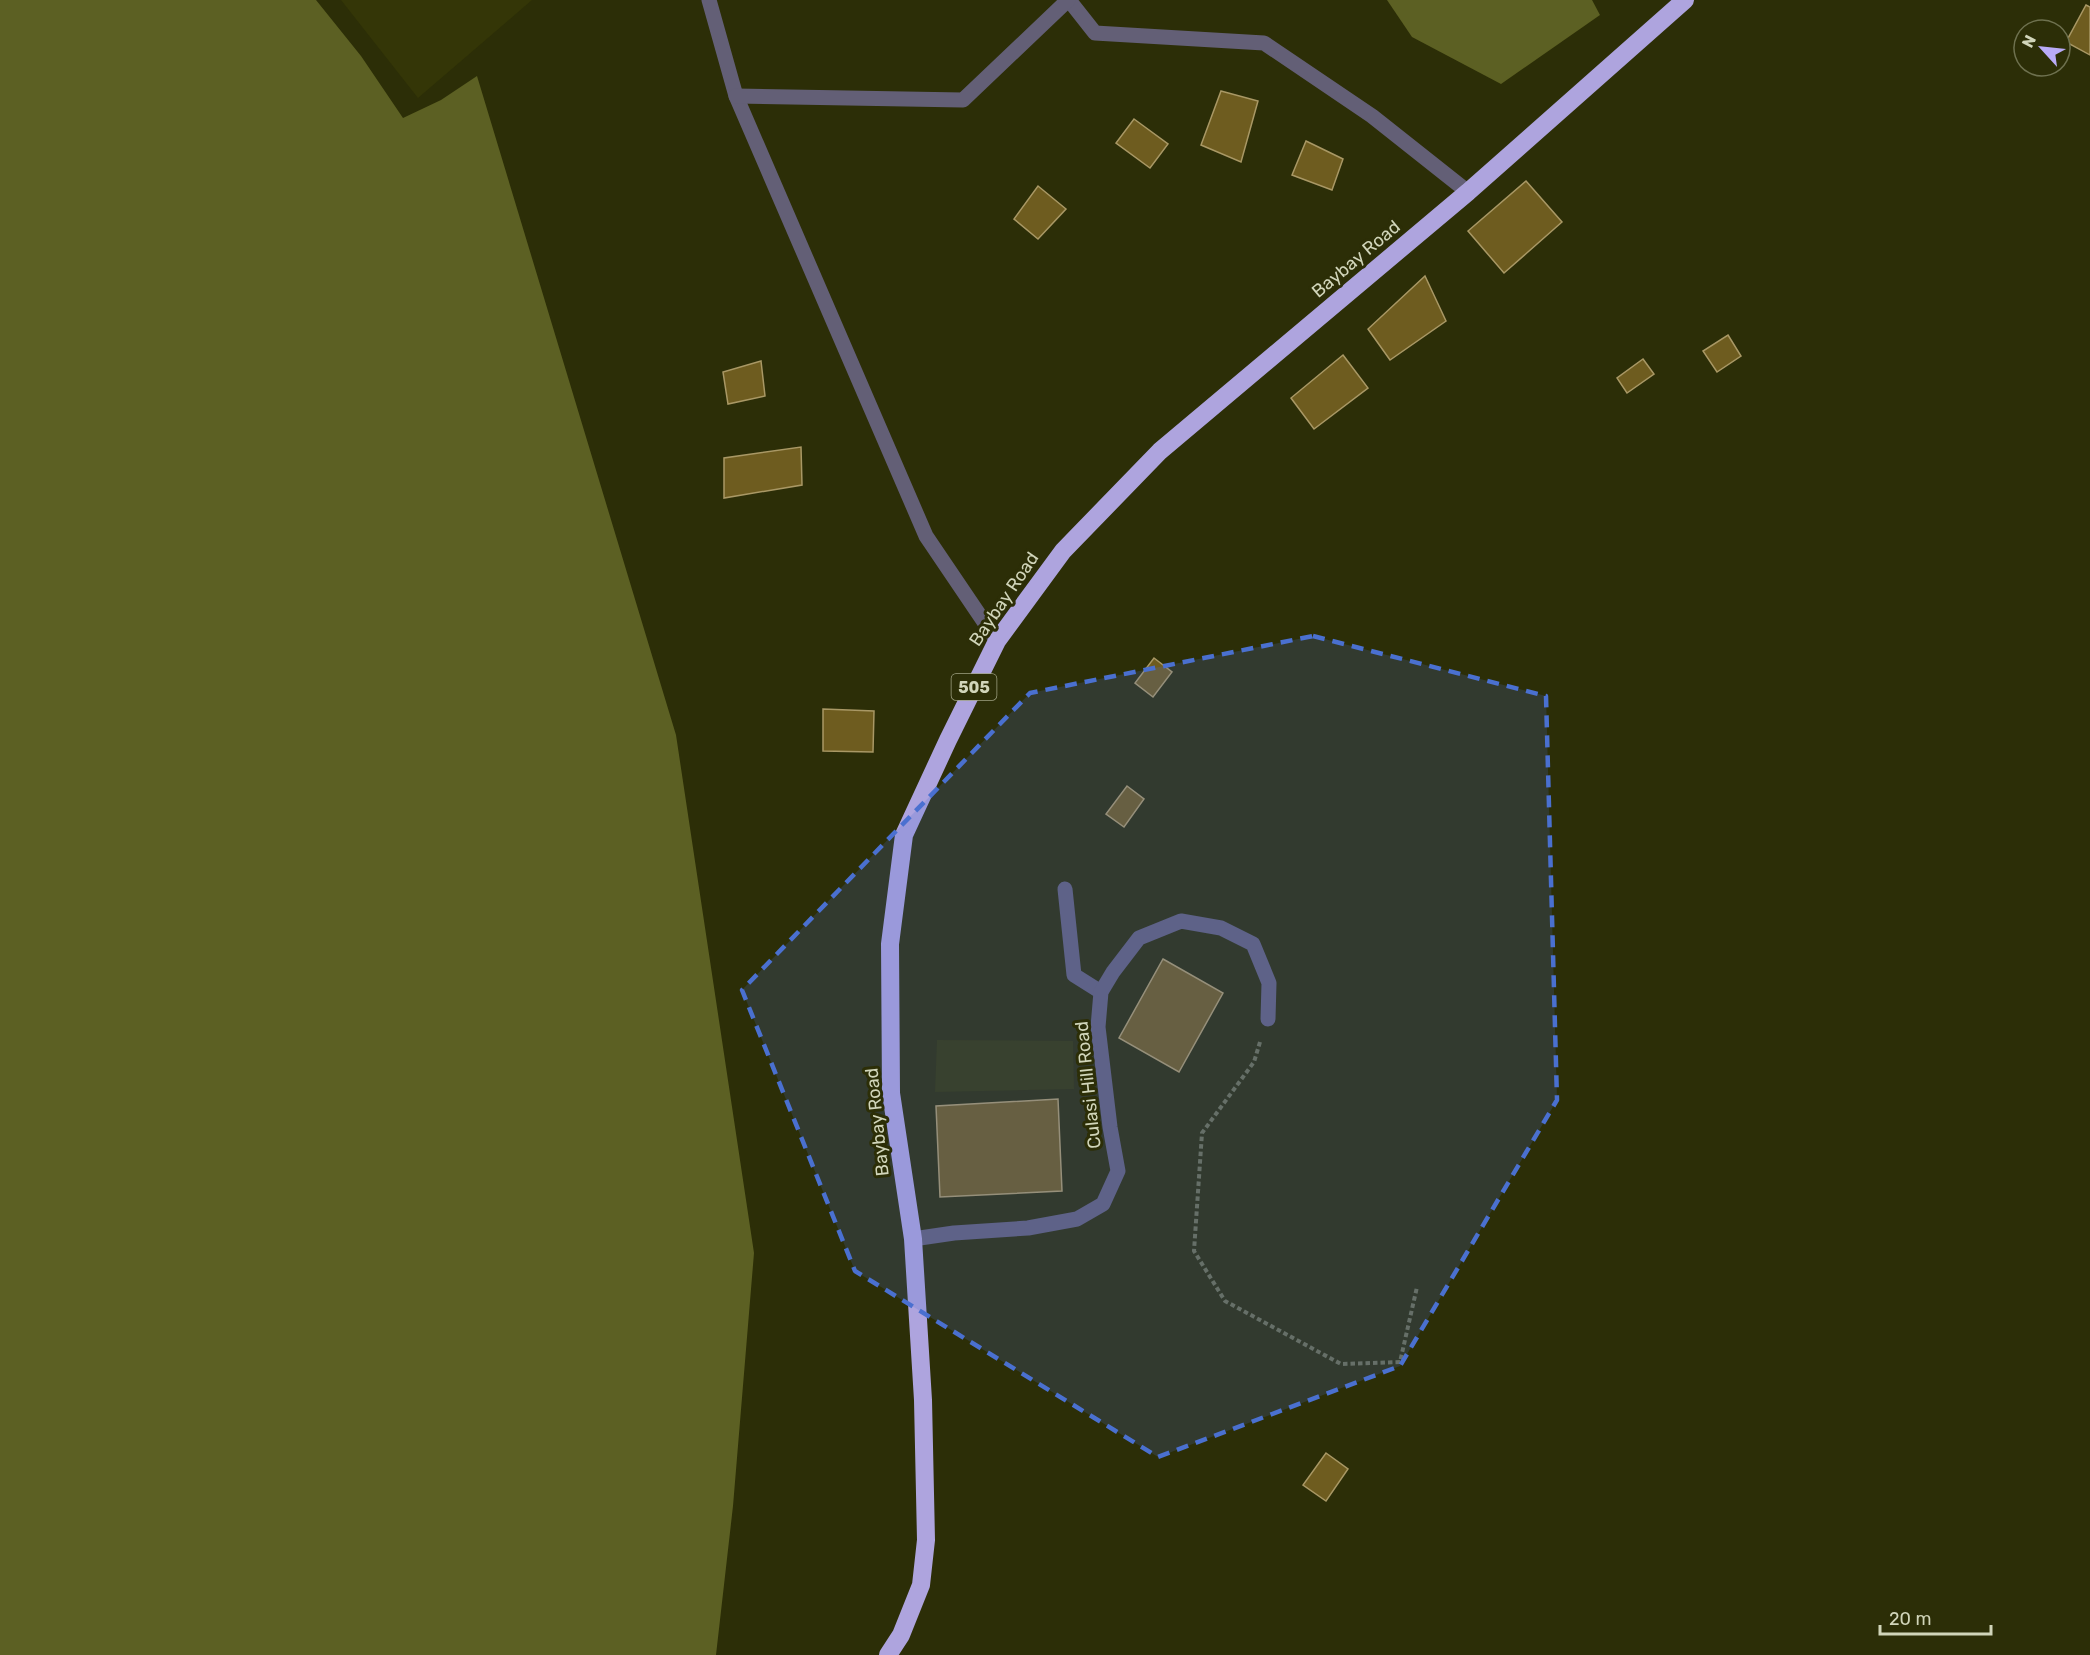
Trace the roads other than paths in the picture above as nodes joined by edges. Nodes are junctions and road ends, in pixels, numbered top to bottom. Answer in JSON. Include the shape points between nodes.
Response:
{"nodes":[{"id":1,"x":709,"y":0,"type":"edge"},
{"id":2,"x":1069,"y":0,"type":"edge"},
{"id":3,"x":1685,"y":0,"type":"edge"},
{"id":4,"x":736,"y":96,"type":"junction"},
{"id":5,"x":1468,"y":192,"type":"junction"},
{"id":6,"x":997,"y":641,"type":"junction"},
{"id":7,"x":1065,"y":889,"type":"dead end"},
{"id":8,"x":1101,"y":992,"type":"junction"},
{"id":9,"x":1268,"y":1018,"type":"road end"},
{"id":10,"x":913,"y":1239,"type":"junction"},
{"id":11,"x":888,"y":1655,"type":"edge"}],
"edges":[{"from":1,"to":4,"type":"street"},
{"from":2,"to":4,"type":"street","via":[[963,100]]},
{"from":2,"to":5,"type":"street","via":[[1095,33],[1264,43],[1372,116]]},
{"from":3,"to":5,"type":"highway","name":"Baybay Road","number":"505"},
{"from":4,"to":6,"type":"street","via":[[926,536]]},
{"from":5,"to":6,"type":"highway","name":"Baybay Road","number":"505","via":[[1160,451],[1063,551]]},
{"from":6,"to":10,"type":"highway","name":"Baybay Road","number":"505","via":[[904,835],[890,944],[891,1093]]},
{"from":7,"to":8,"type":"street","via":[[1074,975]]},
{"from":8,"to":9,"type":"street","name":"Culasi Hill Road","via":[[1139,938],[1182,921],[1202,924],[1221,928],[1253,944],[1269,983]]},
{"from":8,"to":10,"type":"street","name":"Culasi Hill Road","via":[[1098,1027],[1118,1171],[1103,1204],[1077,1219],[1028,1228]]},
{"from":10,"to":11,"type":"highway","name":"Baybay Road","number":"505","via":[[926,1540],[921,1585],[901,1635]]}]}
